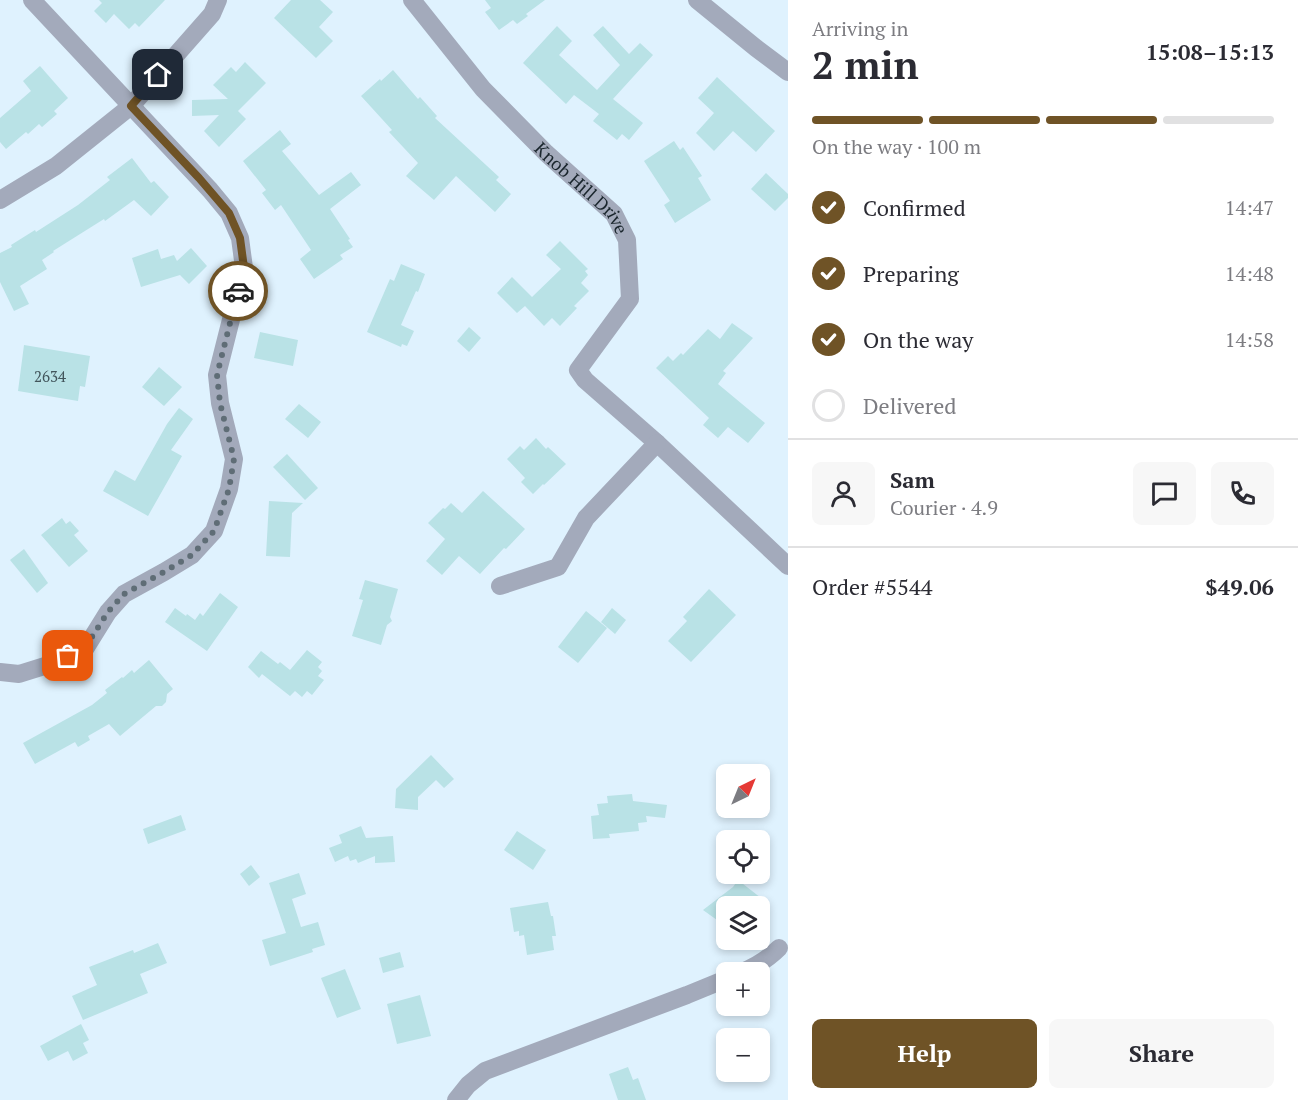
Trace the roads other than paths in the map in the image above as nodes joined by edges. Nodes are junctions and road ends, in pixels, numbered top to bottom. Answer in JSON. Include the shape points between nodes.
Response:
{"nodes":[{"id":1,"x":32,"y":0,"type":"edge"},
{"id":2,"x":218,"y":0,"type":"edge"},
{"id":3,"x":412,"y":0,"type":"edge"},
{"id":4,"x":697,"y":0,"type":"edge"},
{"id":5,"x":788,"y":72,"type":"edge"},
{"id":6,"x":131,"y":106,"type":"junction"},
{"id":7,"x":0,"y":200,"type":"edge"},
{"id":8,"x":657,"y":443,"type":"junction"},
{"id":9,"x":788,"y":566,"type":"edge"},
{"id":10,"x":500,"y":586,"type":"dead end"},
{"id":11,"x":0,"y":672,"type":"edge"},
{"id":12,"x":779,"y":948,"type":"dead end"},
{"id":13,"x":763,"y":962,"type":"edge"},
{"id":14,"x":716,"y":983,"type":"edge"},
{"id":15,"x":456,"y":1100,"type":"edge"}],
"edges":[{"from":1,"to":6,"type":"street"},
{"from":2,"to":6,"type":"street","via":[[212,14]]},
{"from":3,"to":8,"type":"street","name":"Knob Hill Drive","via":[[483,89],[614,214],[627,240],[630,298],[578,370]]},
{"from":4,"to":5,"type":"street"},
{"from":6,"to":7,"type":"street","via":[[56,166]]},
{"from":6,"to":11,"type":"street","via":[[229,213],[240,238],[244,268],[217,375],[234,459],[229,489],[214,531],[192,555],[124,594],[84,649],[19,674]]},
{"from":8,"to":9,"type":"street","name":"Knob Hill Drive"},
{"from":8,"to":10,"type":"street","via":[[586,518],[558,567]]},
{"from":12,"to":13,"type":"street"},
{"from":14,"to":15,"type":"street","via":[[485,1071]]}]}
